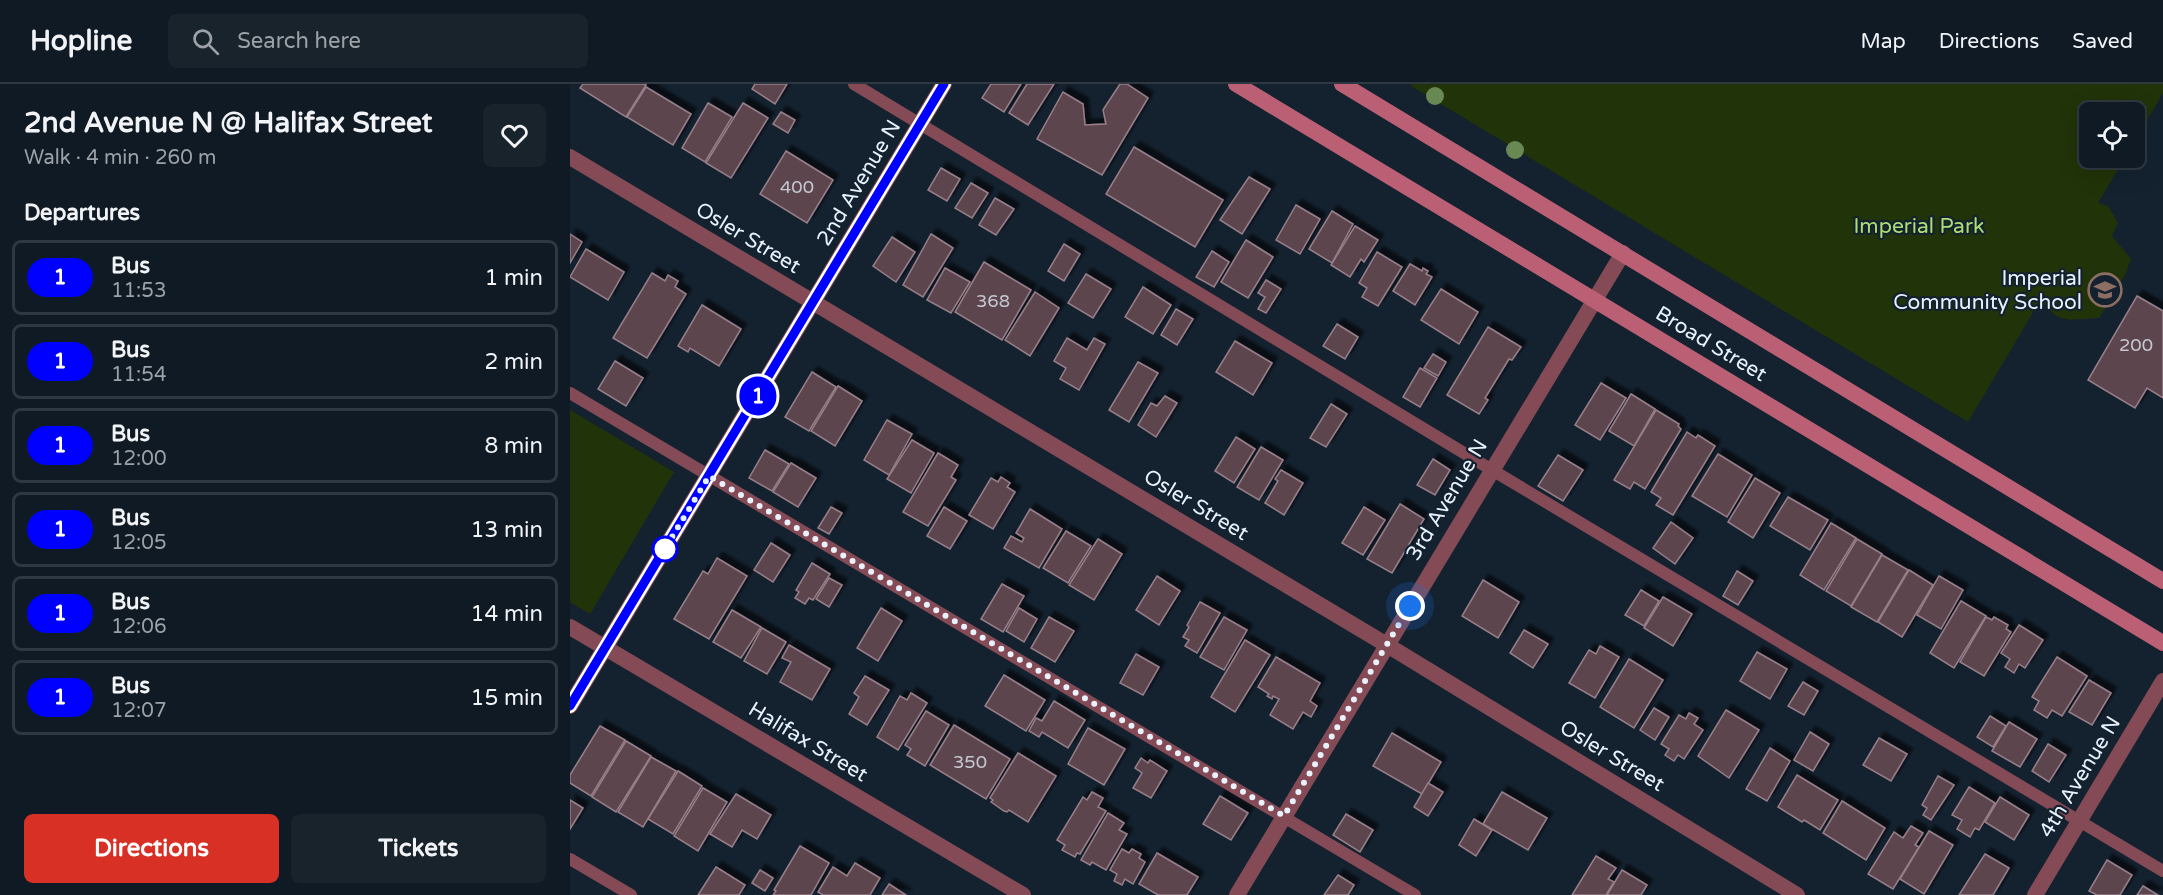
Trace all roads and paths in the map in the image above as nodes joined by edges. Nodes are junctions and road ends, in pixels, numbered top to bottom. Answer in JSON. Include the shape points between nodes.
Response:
{"nodes":[{"id":1,"x":854,"y":84,"type":"edge"},
{"id":2,"x":944,"y":84,"type":"edge"},
{"id":3,"x":1236,"y":84,"type":"edge"},
{"id":4,"x":1342,"y":84,"type":"edge"},
{"id":5,"x":921,"y":124,"type":"junction"},
{"id":6,"x":570,"y":157,"type":"edge"},
{"id":7,"x":1623,"y":253,"type":"junction"},
{"id":8,"x":1594,"y":300,"type":"junction"},
{"id":9,"x":813,"y":304,"type":"junction"},
{"id":10,"x":570,"y":393,"type":"edge"},
{"id":11,"x":1492,"y":470,"type":"junction"},
{"id":12,"x":709,"y":476,"type":"junction"},
{"id":13,"x":2163,"y":580,"type":"edge"},
{"id":14,"x":570,"y":627,"type":"edge"},
{"id":15,"x":2163,"y":643,"type":"edge"},
{"id":16,"x":1387,"y":645,"type":"junction"},
{"id":17,"x":605,"y":648,"type":"junction"},
{"id":18,"x":2163,"y":681,"type":"edge"},
{"id":19,"x":570,"y":706,"type":"edge"},
{"id":20,"x":1284,"y":816,"type":"junction"},
{"id":21,"x":2079,"y":821,"type":"junction"},
{"id":22,"x":570,"y":859,"type":"edge"},
{"id":23,"x":2163,"y":871,"type":"edge"},
{"id":24,"x":631,"y":895,"type":"edge"},
{"id":25,"x":1023,"y":895,"type":"edge"},
{"id":26,"x":1237,"y":895,"type":"edge"},
{"id":27,"x":1415,"y":895,"type":"edge"},
{"id":28,"x":1797,"y":895,"type":"edge"},
{"id":29,"x":2035,"y":895,"type":"edge"}],
"edges":[{"from":1,"to":5,"type":"lane"},
{"from":2,"to":5,"type":"street","name":"2nd Avenue N"},
{"from":3,"to":8,"type":"main road","name":"Broad Street"},
{"from":4,"to":7,"type":"main road","name":"Broad Street"},
{"from":5,"to":9,"type":"street","name":"2nd Avenue N"},
{"from":5,"to":11,"type":"lane"},
{"from":6,"to":9,"type":"street","name":"Osler Street"},
{"from":7,"to":8,"type":"street","name":"3rd Avenue N"},
{"from":7,"to":13,"type":"main road","name":"Broad Street"},
{"from":8,"to":11,"type":"street","name":"3rd Avenue N"},
{"from":8,"to":15,"type":"main road","name":"Broad Street"},
{"from":9,"to":12,"type":"street","name":"2nd Avenue N"},
{"from":9,"to":16,"type":"street","name":"Osler Street"},
{"from":10,"to":12,"type":"lane"},
{"from":11,"to":16,"type":"street","name":"3rd Avenue N"},
{"from":11,"to":21,"type":"lane"},
{"from":12,"to":17,"type":"street","name":"2nd Avenue N"},
{"from":12,"to":20,"type":"lane"},
{"from":14,"to":17,"type":"street","name":"Halifax Street"},
{"from":16,"to":20,"type":"street","name":"3rd Avenue N"},
{"from":16,"to":28,"type":"street","name":"Osler Street"},
{"from":17,"to":19,"type":"street","name":"2nd Avenue N"},
{"from":17,"to":25,"type":"street","name":"Halifax Street"},
{"from":18,"to":21,"type":"street","name":"4th Avenue N"},
{"from":20,"to":26,"type":"street","name":"3rd Avenue N"},
{"from":20,"to":27,"type":"lane"},
{"from":21,"to":23,"type":"lane"},
{"from":21,"to":29,"type":"street","name":"4th Avenue N"},
{"from":22,"to":24,"type":"lane"}]}
